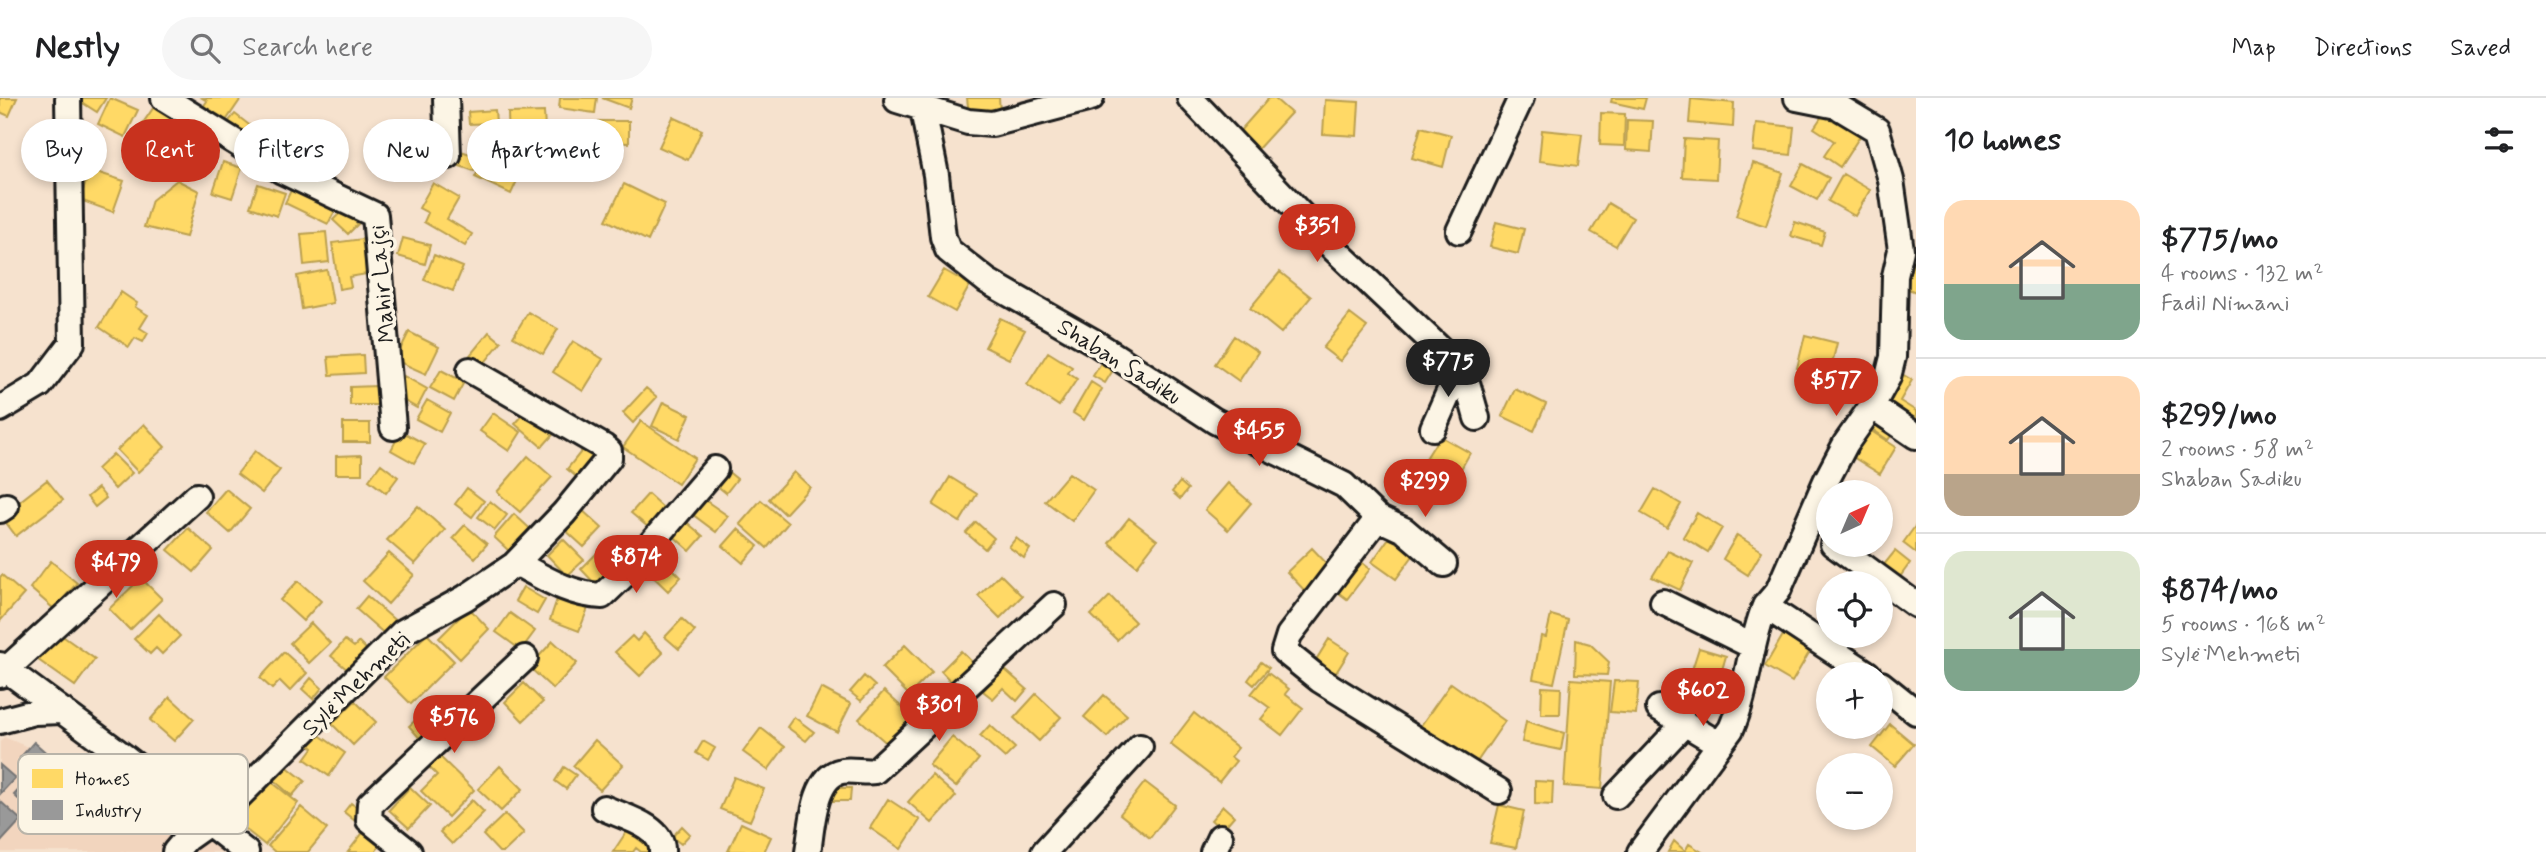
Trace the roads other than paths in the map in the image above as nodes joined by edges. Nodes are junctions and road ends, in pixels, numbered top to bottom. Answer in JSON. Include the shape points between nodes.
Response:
{"nodes":[{"id":1,"x":68,"y":98,"type":"edge"},
{"id":2,"x":164,"y":98,"type":"edge"},
{"id":3,"x":446,"y":98,"type":"edge"},
{"id":4,"x":1091,"y":98,"type":"edge"},
{"id":5,"x":1191,"y":98,"type":"edge"},
{"id":6,"x":1521,"y":98,"type":"edge"},
{"id":7,"x":1797,"y":98,"type":"edge"},
{"id":8,"x":899,"y":101,"type":"edge"},
{"id":9,"x":447,"y":119,"type":"edge"},
{"id":10,"x":1459,"y":231,"type":"dead end"},
{"id":11,"x":1455,"y":364,"type":"junction"},
{"id":12,"x":470,"y":370,"type":"dead end"},
{"id":13,"x":1872,"y":406,"type":"junction"},
{"id":14,"x":0,"y":409,"type":"edge"},
{"id":15,"x":1477,"y":418,"type":"dead end"},
{"id":16,"x":393,"y":427,"type":"dead end"},
{"id":17,"x":1433,"y":428,"type":"dead end"},
{"id":18,"x":1916,"y":436,"type":"edge"},
{"id":19,"x":715,"y":469,"type":"dead end"},
{"id":20,"x":197,"y":496,"type":"dead end"},
{"id":21,"x":1378,"y":518,"type":"junction"},
{"id":22,"x":1807,"y":524,"type":"junction"},
{"id":23,"x":1816,"y":531,"type":"edge"},
{"id":24,"x":1850,"y":557,"type":"edge"},
{"id":25,"x":516,"y":563,"type":"junction"},
{"id":26,"x":1444,"y":564,"type":"dead end"},
{"id":27,"x":1664,"y":602,"type":"dead end"},
{"id":28,"x":1054,"y":605,"type":"dead end"},
{"id":29,"x":1916,"y":605,"type":"edge"},
{"id":30,"x":1765,"y":606,"type":"junction"},
{"id":31,"x":1752,"y":646,"type":"junction"},
{"id":32,"x":525,"y":657,"type":"dead end"},
{"id":33,"x":1850,"y":662,"type":"edge"},
{"id":34,"x":2,"y":670,"type":"edge"},
{"id":35,"x":1893,"y":694,"type":"edge"},
{"id":36,"x":1659,"y":708,"type":"dead end"},
{"id":37,"x":63,"y":711,"type":"junction"},
{"id":38,"x":1916,"y":712,"type":"edge"},
{"id":39,"x":0,"y":721,"type":"edge"},
{"id":40,"x":1685,"y":723,"type":"junction"},
{"id":41,"x":1719,"y":744,"type":"junction"},
{"id":42,"x":1140,"y":747,"type":"dead end"},
{"id":43,"x":119,"y":754,"type":"edge"},
{"id":44,"x":248,"y":785,"type":"edge"},
{"id":45,"x":1499,"y":791,"type":"dead end"},
{"id":46,"x":1616,"y":796,"type":"dead end"},
{"id":47,"x":604,"y":808,"type":"dead end"},
{"id":48,"x":193,"y":834,"type":"edge"},
{"id":49,"x":223,"y":834,"type":"edge"},
{"id":50,"x":175,"y":852,"type":"edge"},
{"id":51,"x":246,"y":852,"type":"edge"},
{"id":52,"x":409,"y":852,"type":"edge"},
{"id":53,"x":662,"y":852,"type":"edge"},
{"id":54,"x":807,"y":852,"type":"edge"},
{"id":55,"x":1044,"y":852,"type":"edge"},
{"id":56,"x":1640,"y":852,"type":"edge"}],
"edges":[{"from":1,"to":14,"type":"street","via":[[72,343],[40,385]]},
{"from":2,"to":16,"type":"street","name":"Mahir Lajçi","via":[[282,170],[375,215]]},
{"from":3,"to":9,"type":"street"},
{"from":4,"to":8,"type":"street","via":[[992,124],[968,122]]},
{"from":5,"to":11,"type":"street","via":[[1334,248]]},
{"from":6,"to":10,"type":"street"},
{"from":7,"to":13,"type":"street","via":[[1837,106],[1877,130],[1891,180],[1901,250],[1895,276],[1893,357]]},
{"from":8,"to":21,"type":"street","name":"Shaban Sadiku","via":[[936,175],[948,250],[987,281],[1094,342],[1215,421],[1344,485]]},
{"from":11,"to":15,"type":"street","via":[[1468,386]]},
{"from":11,"to":17,"type":"street","via":[[1450,390]]},
{"from":12,"to":25,"type":"street","name":"Sylë Mehmeti","via":[[609,451],[609,458],[564,513]]},
{"from":13,"to":18,"type":"street"},
{"from":13,"to":22,"type":"street","via":[[1846,443]]},
{"from":19,"to":25,"type":"street","via":[[602,596],[554,584]]},
{"from":20,"to":34,"type":"street"},
{"from":21,"to":26,"type":"street","name":"Shaban Sadiku","via":[[1404,530]]},
{"from":21,"to":45,"type":"street","via":[[1289,635],[1284,651],[1320,680]]},
{"from":22,"to":23,"type":"street"},
{"from":22,"to":30,"type":"street","via":[[1777,591]]},
{"from":24,"to":29,"type":"street"},
{"from":25,"to":44,"type":"street","name":"Sylë Mehmeti","via":[[403,632]]},
{"from":27,"to":31,"type":"street"},
{"from":28,"to":54,"type":"street","via":[[875,771],[832,775],[822,786]]},
{"from":30,"to":31,"type":"street"},
{"from":30,"to":33,"type":"street"},
{"from":31,"to":41,"type":"street","via":[[1740,708]]},
{"from":32,"to":52,"type":"street","via":[[370,804],[369,820]]},
{"from":34,"to":37,"type":"street"},
{"from":35,"to":38,"type":"street"},
{"from":36,"to":40,"type":"street"},
{"from":37,"to":39,"type":"street","via":[[34,712]]},
{"from":37,"to":43,"type":"street"},
{"from":40,"to":41,"type":"street"},
{"from":40,"to":46,"type":"street"},
{"from":41,"to":56,"type":"street"},
{"from":42,"to":55,"type":"street"},
{"from":47,"to":53,"type":"street","via":[[657,833]]},
{"from":48,"to":50,"type":"street","name":"Sylë Mehmeti"},
{"from":49,"to":51,"type":"street"}]}
